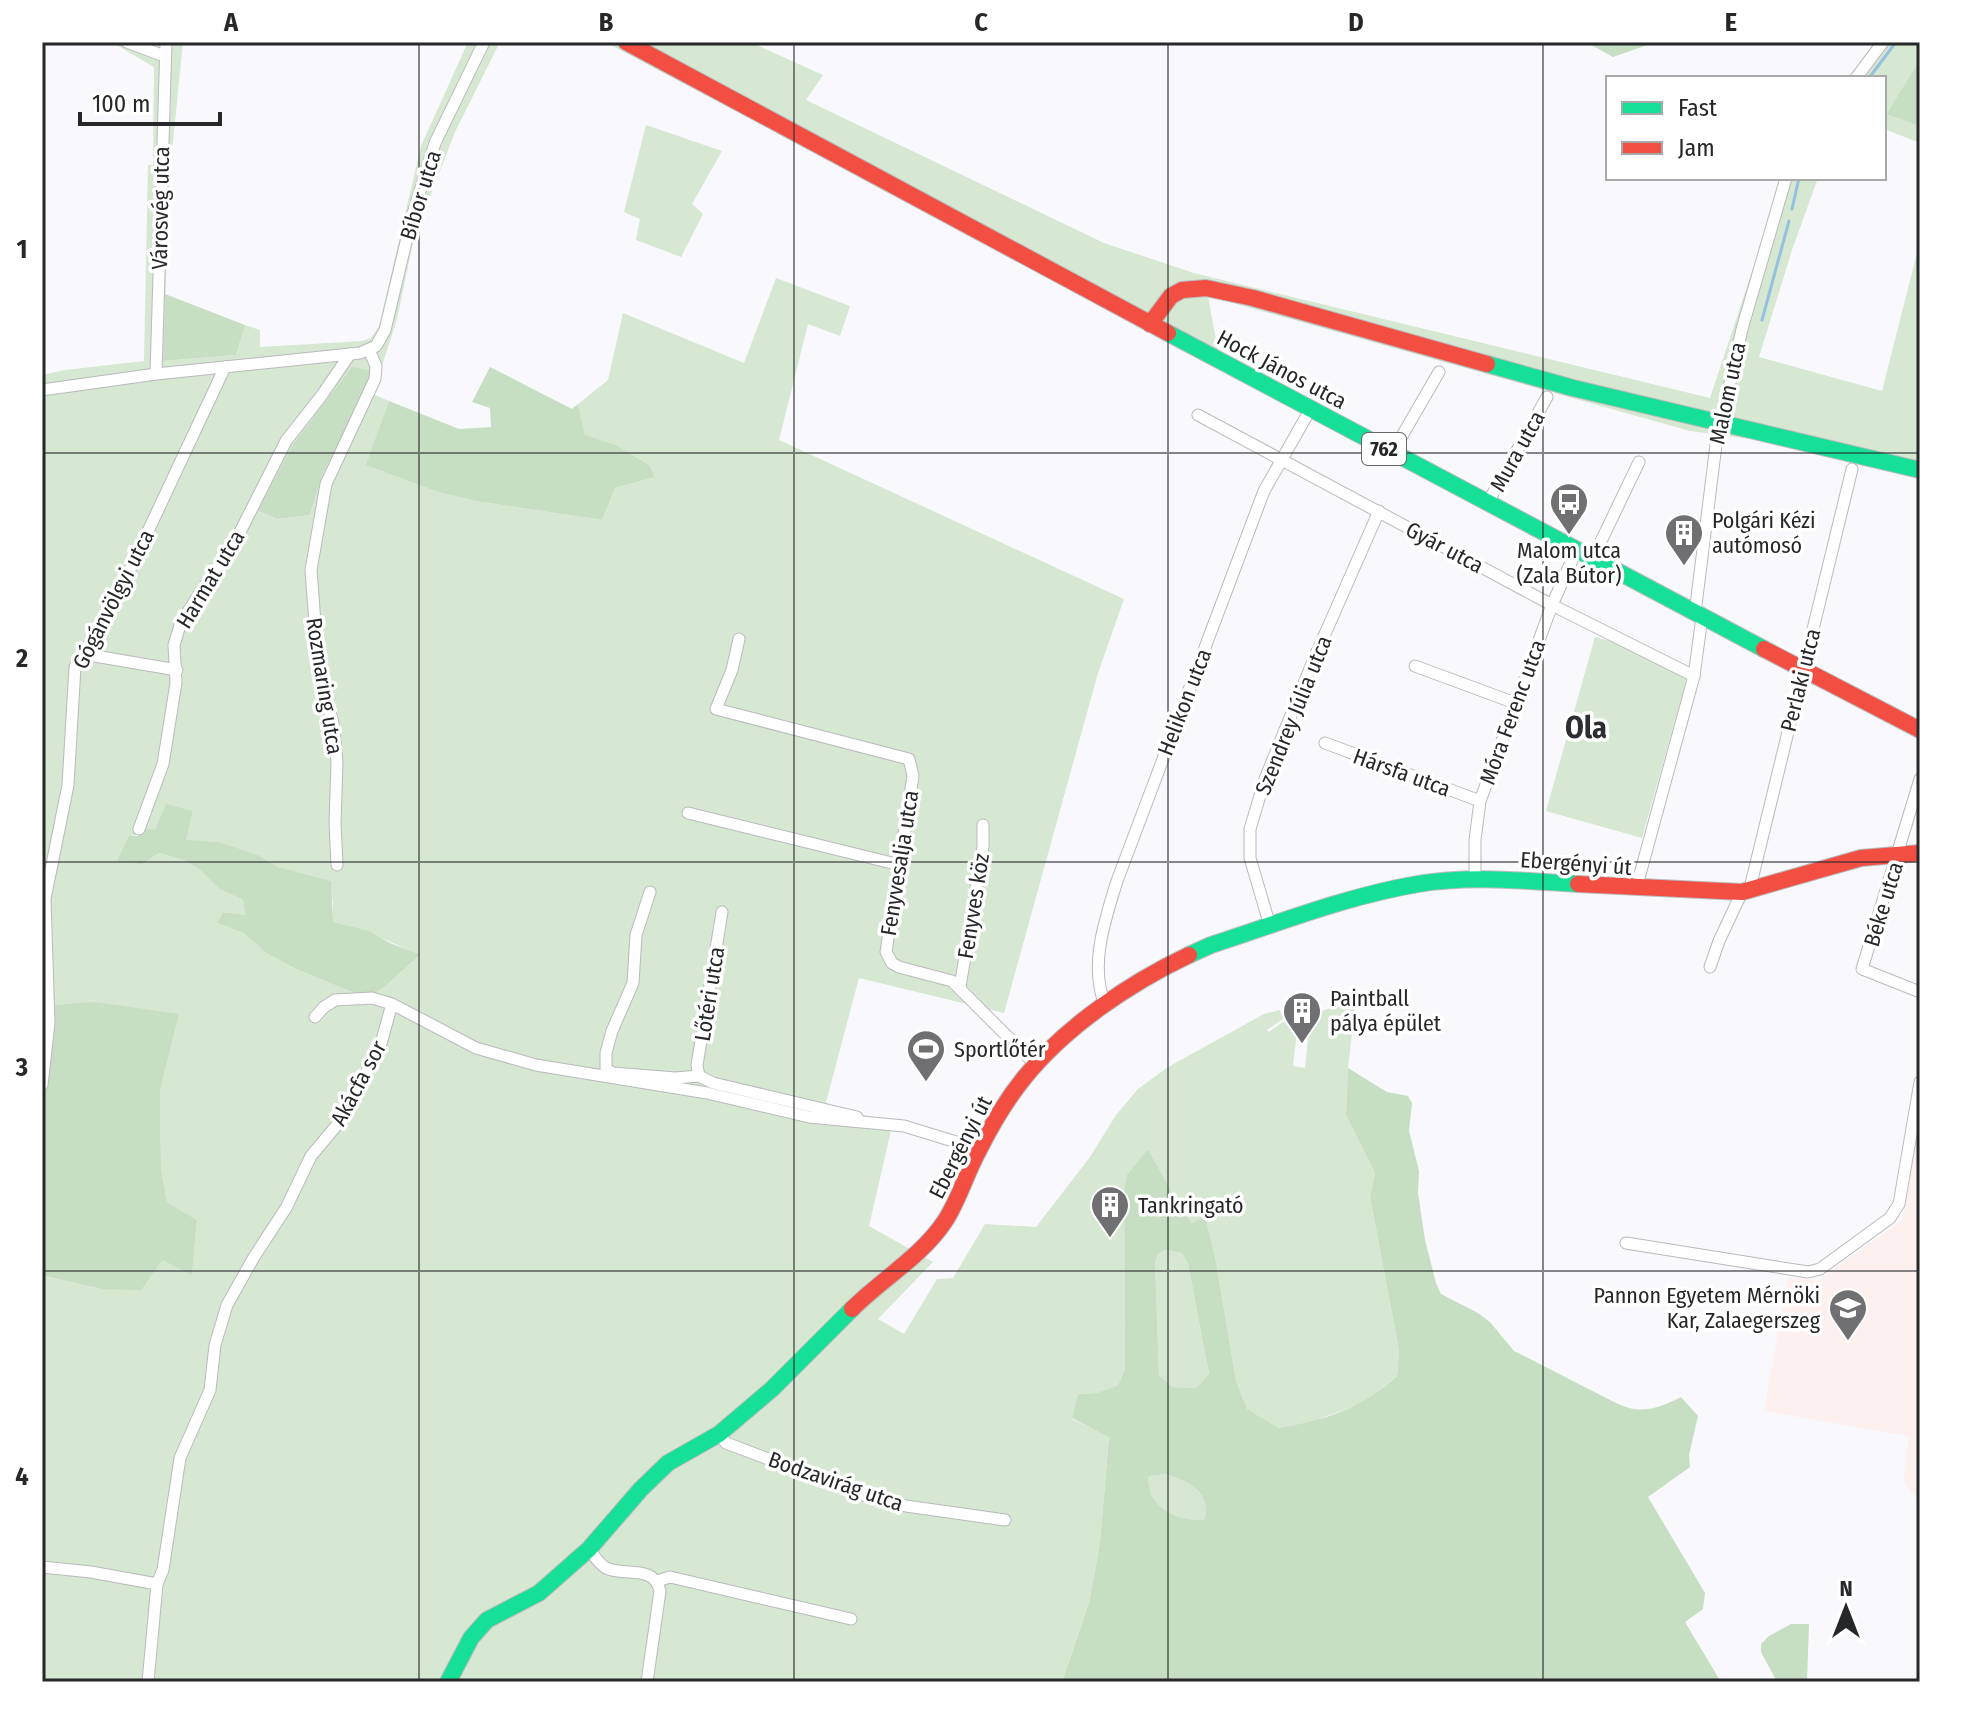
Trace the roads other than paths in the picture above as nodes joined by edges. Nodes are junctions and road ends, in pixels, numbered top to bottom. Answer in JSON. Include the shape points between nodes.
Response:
{"nodes":[{"id":1,"x":127,"y":42,"type":"edge"},
{"id":2,"x":166,"y":42,"type":"edge"},
{"id":3,"x":484,"y":42,"type":"edge"},
{"id":4,"x":626,"y":42,"type":"edge"},
{"id":5,"x":1883,"y":42,"type":"edge"},
{"id":6,"x":164,"y":56,"type":"junction"},
{"id":7,"x":1858,"y":76,"type":"edge"},
{"id":8,"x":1785,"y":180,"type":"edge"},
{"id":9,"x":1150,"y":324,"type":"junction"},
{"id":10,"x":369,"y":350,"type":"junction"},
{"id":11,"x":350,"y":354,"type":"junction"},
{"id":12,"x":225,"y":367,"type":"junction"},
{"id":13,"x":1439,"y":372,"type":"dead end"},
{"id":14,"x":156,"y":374,"type":"junction"},
{"id":15,"x":42,"y":390,"type":"edge"},
{"id":16,"x":1547,"y":397,"type":"dead end"},
{"id":17,"x":1310,"y":410,"type":"junction"},
{"id":18,"x":1198,"y":415,"type":"dead end"},
{"id":19,"x":1720,"y":423,"type":"junction"},
{"id":20,"x":1392,"y":453,"type":"junction"},
{"id":21,"x":1282,"y":458,"type":"junction"},
{"id":22,"x":1639,"y":462,"type":"dead end"},
{"id":23,"x":1852,"y":469,"type":"dead end"},
{"id":24,"x":1920,"y":470,"type":"edge"},
{"id":25,"x":1487,"y":504,"type":"junction"},
{"id":26,"x":1379,"y":511,"type":"junction"},
{"id":27,"x":1576,"y":551,"type":"junction"},
{"id":28,"x":1592,"y":560,"type":"junction"},
{"id":29,"x":1552,"y":605,"type":"junction"},
{"id":30,"x":1699,"y":615,"type":"junction"},
{"id":31,"x":739,"y":639,"type":"dead end"},
{"id":32,"x":83,"y":654,"type":"junction"},
{"id":33,"x":1415,"y":666,"type":"dead end"},
{"id":34,"x":1803,"y":669,"type":"junction"},
{"id":35,"x":177,"y":670,"type":"junction"},
{"id":36,"x":1694,"y":676,"type":"junction"},
{"id":37,"x":1515,"y":703,"type":"junction"},
{"id":38,"x":1920,"y":730,"type":"edge"},
{"id":39,"x":1325,"y":743,"type":"dead end"},
{"id":40,"x":1920,"y":779,"type":"edge"},
{"id":41,"x":1480,"y":801,"type":"junction"},
{"id":42,"x":688,"y":813,"type":"dead end"},
{"id":43,"x":983,"y":825,"type":"dead end"},
{"id":44,"x":139,"y":829,"type":"dead end"},
{"id":45,"x":1920,"y":853,"type":"edge"},
{"id":46,"x":1898,"y":855,"type":"junction"},
{"id":47,"x":337,"y":865,"type":"dead end"},
{"id":48,"x":900,"y":865,"type":"junction"},
{"id":49,"x":1475,"y":879,"type":"junction"},
{"id":50,"x":1636,"y":889,"type":"junction"},
{"id":51,"x":650,"y":892,"type":"dead end"},
{"id":52,"x":1746,"y":892,"type":"junction"},
{"id":53,"x":722,"y":912,"type":"dead end"},
{"id":54,"x":1270,"y":926,"type":"junction"},
{"id":55,"x":1710,"y":967,"type":"dead end"},
{"id":56,"x":960,"y":987,"type":"junction"},
{"id":57,"x":1920,"y":992,"type":"edge"},
{"id":58,"x":392,"y":1004,"type":"junction"},
{"id":59,"x":1105,"y":1005,"type":"junction"},
{"id":60,"x":315,"y":1017,"type":"dead end"},
{"id":61,"x":1036,"y":1065,"type":"junction"},
{"id":62,"x":699,"y":1076,"type":"junction"},
{"id":63,"x":1920,"y":1082,"type":"edge"},
{"id":64,"x":42,"y":1085,"type":"edge"},
{"id":65,"x":864,"y":1122,"type":"junction"},
{"id":66,"x":979,"y":1149,"type":"junction"},
{"id":67,"x":1626,"y":1243,"type":"dead end"},
{"id":68,"x":719,"y":1434,"type":"junction"},
{"id":69,"x":1005,"y":1520,"type":"dead end"},
{"id":70,"x":589,"y":1549,"type":"junction"},
{"id":71,"x":42,"y":1567,"type":"edge"},
{"id":72,"x":657,"y":1581,"type":"junction"},
{"id":73,"x":157,"y":1584,"type":"junction"},
{"id":74,"x":851,"y":1619,"type":"dead end"},
{"id":75,"x":648,"y":1681,"type":"edge"},
{"id":76,"x":148,"y":1682,"type":"edge"},
{"id":77,"x":448,"y":1682,"type":"edge"}],
"edges":[{"from":1,"to":6,"type":"street"},
{"from":2,"to":6,"type":"street","name":"Városvég utca"},
{"from":3,"to":10,"type":"street","name":"Bíbor utca","via":[[435,143],[385,330]]},
{"from":4,"to":9,"type":"street","name":"Hock János utca","number":"762"},
{"from":5,"to":7,"type":"street"},
{"from":6,"to":14,"type":"street","name":"Városvég utca"},
{"from":8,"to":19,"type":"street","name":"Malom utca"},
{"from":9,"to":17,"type":"street","name":"Hock János utca","number":"762"},
{"from":9,"to":19,"type":"street","via":[[1168,299],[1199,286]]},
{"from":10,"to":11,"type":"street"},
{"from":10,"to":47,"type":"street","name":"Rozmaring utca","via":[[375,379],[326,484],[311,570],[319,676],[333,723],[337,762]]},
{"from":11,"to":12,"type":"street"},
{"from":11,"to":35,"type":"street","name":"Harmat utca","via":[[286,441],[238,536],[181,622],[174,645]]},
{"from":12,"to":14,"type":"street"},
{"from":12,"to":32,"type":"street","name":"Gógánvölgyi utca","via":[[112,608]]},
{"from":13,"to":20,"type":"street"},
{"from":14,"to":15,"type":"street"},
{"from":16,"to":25,"type":"street","name":"Mura utca"},
{"from":17,"to":20,"type":"street","name":"Hock János utca","number":"762"},
{"from":17,"to":21,"type":"street","name":"Helikon utca"},
{"from":18,"to":21,"type":"street","name":"Gyár utca"},
{"from":19,"to":24,"type":"street"},
{"from":19,"to":30,"type":"street","name":"Malom utca"},
{"from":20,"to":25,"type":"street","name":"Hock János utca","number":"762"},
{"from":21,"to":26,"type":"street","name":"Gyár utca"},
{"from":21,"to":59,"type":"street","name":"Helikon utca","via":[[1264,491],[1117,881],[1098,963]]},
{"from":22,"to":28,"type":"street"},
{"from":23,"to":34,"type":"street","name":"Perlaki utca"},
{"from":25,"to":27,"type":"street","name":"Hock János utca","number":"762"},
{"from":26,"to":29,"type":"street","name":"Gyár utca"},
{"from":26,"to":54,"type":"street","name":"Szendrey Júlia utca","via":[[1265,779],[1250,829],[1250,858]]},
{"from":27,"to":28,"type":"street","name":"Hock János utca","number":"762"},
{"from":27,"to":29,"type":"street","name":"Móra Ferenc utca"},
{"from":28,"to":30,"type":"street","name":"Hock János utca","number":"762"},
{"from":29,"to":36,"type":"street","name":"Gyár utca"},
{"from":29,"to":37,"type":"street","name":"Móra Ferenc utca"},
{"from":30,"to":34,"type":"street","name":"Hock János utca","number":"762"},
{"from":30,"to":36,"type":"street","name":"Malom utca"},
{"from":31,"to":48,"type":"street","name":"Fenyvesalja utca","via":[[716,709],[909,759],[914,768]]},
{"from":32,"to":35,"type":"street"},
{"from":32,"to":64,"type":"street","name":"Gógánvölgyi utca","via":[[75,667],[68,785],[45,899],[49,1023]]},
{"from":33,"to":37,"type":"street"},
{"from":34,"to":38,"type":"street","name":"Hock János utca","number":"762"},
{"from":34,"to":52,"type":"street","name":"Perlaki utca"},
{"from":35,"to":44,"type":"street","name":"Harmat utca","via":[[163,764]]},
{"from":36,"to":50,"type":"street","name":"Malom utca"},
{"from":37,"to":41,"type":"street","name":"Móra Ferenc utca"},
{"from":39,"to":41,"type":"street","name":"Hársfa utca"},
{"from":40,"to":46,"type":"street","name":"Béke utca"},
{"from":41,"to":49,"type":"street","name":"Móra Ferenc utca"},
{"from":42,"to":48,"type":"street"},
{"from":43,"to":56,"type":"street","name":"Fenyves köz"},
{"from":45,"to":46,"type":"street","name":"Ebergényi út"},
{"from":46,"to":52,"type":"street","name":"Ebergényi út","via":[[1861,858]]},
{"from":46,"to":57,"type":"street","name":"Béke utca","via":[[1862,969]]},
{"from":48,"to":56,"type":"street","name":"Fenyvesalja utca","via":[[888,958],[899,967]]},
{"from":49,"to":50,"type":"street","name":"Ebergényi út"},
{"from":49,"to":54,"type":"street","name":"Ebergényi út","via":[[1390,890]]},
{"from":50,"to":52,"type":"street","name":"Ebergényi út"},
{"from":51,"to":62,"type":"street","via":[[636,935],[633,983],[612,1031],[606,1069]]},
{"from":52,"to":55,"type":"street","name":"Perlaki utca"},
{"from":53,"to":62,"type":"street","name":"Lőtéri utca"},
{"from":54,"to":59,"type":"street","name":"Ebergényi út","via":[[1185,957]]},
{"from":56,"to":61,"type":"street","name":"Fenyvesalja utca"},
{"from":58,"to":60,"type":"street","via":[[372,998],[335,1000]]},
{"from":58,"to":65,"type":"street","via":[[476,1048],[536,1065],[707,1093],[809,1117]]},
{"from":58,"to":73,"type":"street","name":"Akácfa sor","via":[[380,1047],[342,1119],[311,1156],[220,1322],[210,1390],[180,1458]]},
{"from":59,"to":61,"type":"street","name":"Ebergényi út"},
{"from":61,"to":66,"type":"street","name":"Ebergényi út"},
{"from":62,"to":65,"type":"street"},
{"from":63,"to":67,"type":"street","via":[[1899,1204],[1890,1218],[1820,1269],[1808,1272]]},
{"from":65,"to":66,"type":"street","via":[[904,1126]]},
{"from":66,"to":68,"type":"street","name":"Ebergényi út","via":[[957,1201],[931,1240]]},
{"from":68,"to":69,"type":"street","name":"Bodzavirág utca","via":[[726,1443],[874,1499]]},
{"from":68,"to":70,"type":"street","name":"Ebergényi út","via":[[668,1463]]},
{"from":70,"to":72,"type":"street","via":[[610,1570]]},
{"from":70,"to":77,"type":"street","name":"Ebergényi út","via":[[539,1593],[487,1620]]},
{"from":71,"to":73,"type":"street"},
{"from":72,"to":74,"type":"street","via":[[670,1577]]},
{"from":72,"to":75,"type":"street"},
{"from":73,"to":76,"type":"street","name":"Akácfa sor"}]}
